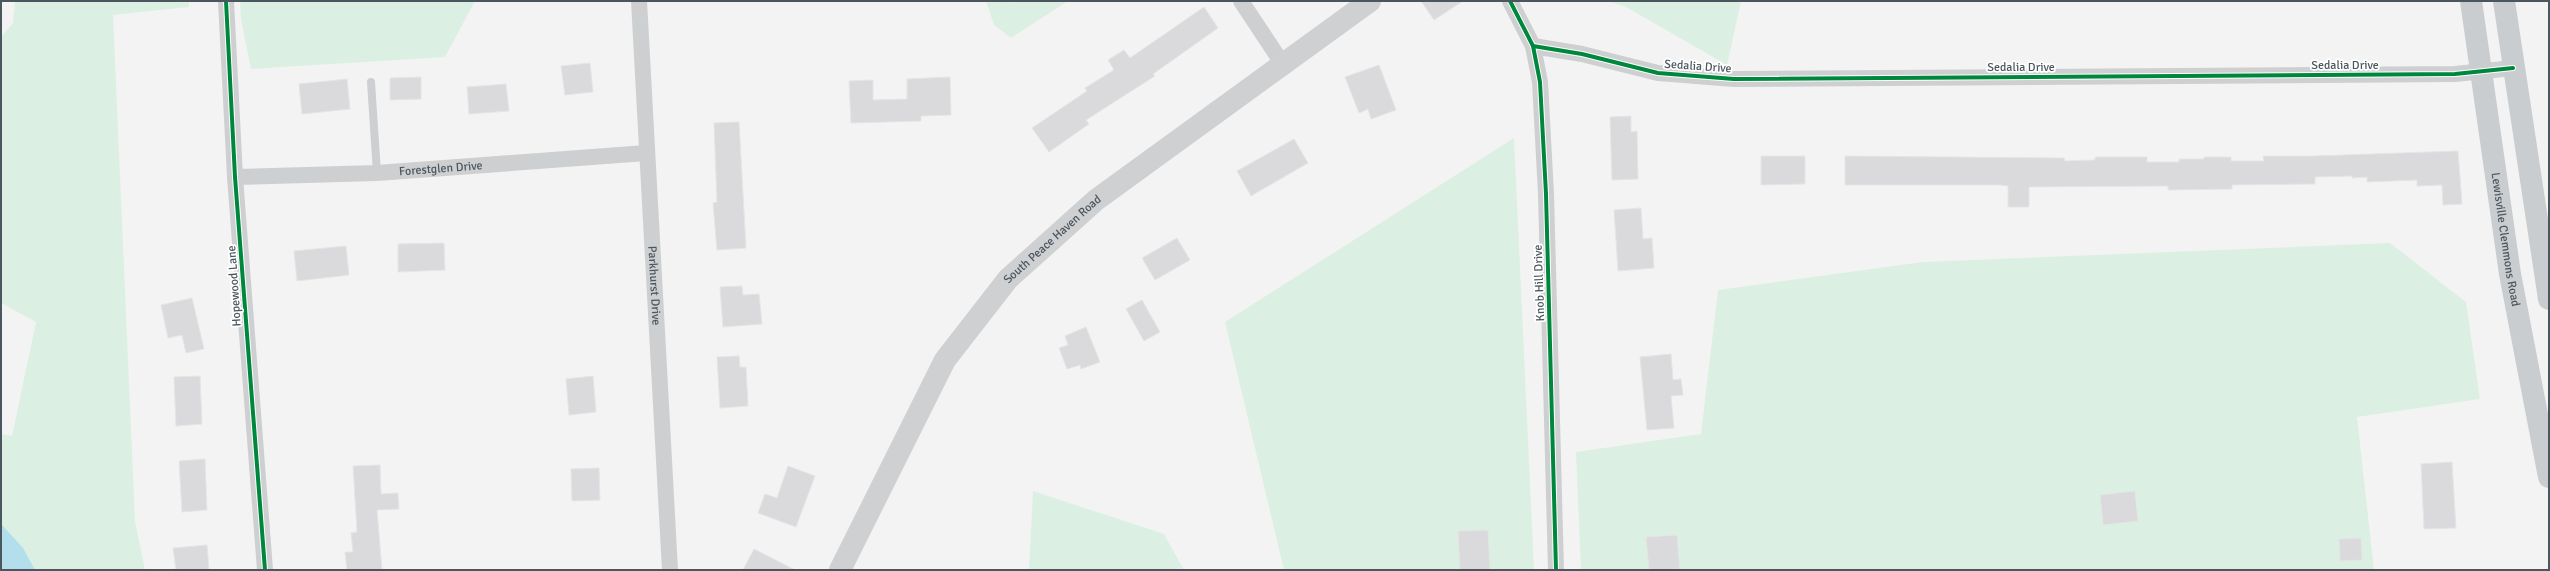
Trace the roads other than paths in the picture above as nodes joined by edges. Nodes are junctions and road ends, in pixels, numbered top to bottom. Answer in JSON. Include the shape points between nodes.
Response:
{"nodes":[{"id":1,"x":226,"y":1,"type":"edge"},
{"id":2,"x":639,"y":1,"type":"edge"},
{"id":3,"x":1241,"y":1,"type":"edge"},
{"id":4,"x":1370,"y":1,"type":"edge"},
{"id":5,"x":1510,"y":1,"type":"edge"},
{"id":6,"x":2471,"y":1,"type":"edge"},
{"id":7,"x":2504,"y":1,"type":"edge"},
{"id":8,"x":1533,"y":46,"type":"junction"},
{"id":9,"x":1282,"y":63,"type":"junction"},
{"id":10,"x":2513,"y":68,"type":"junction"},
{"id":11,"x":2481,"y":72,"type":"junction"},
{"id":12,"x":370,"y":82,"type":"dead end"},
{"id":13,"x":646,"y":153,"type":"junction"},
{"id":14,"x":377,"y":173,"type":"junction"},
{"id":15,"x":235,"y":177,"type":"junction"},
{"id":16,"x":2546,"y":271,"type":"edge"},
{"id":17,"x":2549,"y":299,"type":"edge"},
{"id":18,"x":2549,"y":477,"type":"edge"},
{"id":19,"x":265,"y":570,"type":"edge"},
{"id":20,"x":670,"y":570,"type":"edge"},
{"id":21,"x":840,"y":570,"type":"edge"},
{"id":22,"x":1556,"y":570,"type":"edge"}],
"edges":[{"from":1,"to":15,"type":"street","name":"Hopewood Lane"},
{"from":2,"to":13,"type":"street","name":"Parkhurst Drive"},
{"from":3,"to":9,"type":"street"},
{"from":4,"to":9,"type":"main road","name":"South Peace Haven Road"},
{"from":5,"to":8,"type":"street","name":"Knob Hill Drive"},
{"from":6,"to":11,"type":"main road","name":"Lewisville Clemmons Road"},
{"from":7,"to":10,"type":"main road"},
{"from":8,"to":11,"type":"street","name":"Sedalia Drive","via":[[1582,54],[1658,73],[1734,78]]},
{"from":8,"to":22,"type":"street","name":"Knob Hill Drive","via":[[1540,82],[1544,131]]},
{"from":9,"to":21,"type":"main road","name":"South Peace Haven Road","via":[[1096,200],[1008,279],[945,360]]},
{"from":10,"to":11,"type":"street","name":"Sedalia Drive"},
{"from":10,"to":16,"type":"main road"},
{"from":11,"to":18,"type":"main road","name":"Lewisville Clemmons Road","via":[[2510,274]]},
{"from":12,"to":14,"type":"lane"},
{"from":13,"to":14,"type":"street","name":"Forestglen Drive"},
{"from":13,"to":20,"type":"street","name":"Parkhurst Drive"},
{"from":14,"to":15,"type":"street","name":"Forestglen Drive"},
{"from":15,"to":19,"type":"street","name":"Hopewood Lane"},
{"from":16,"to":17,"type":"main road"}]}
